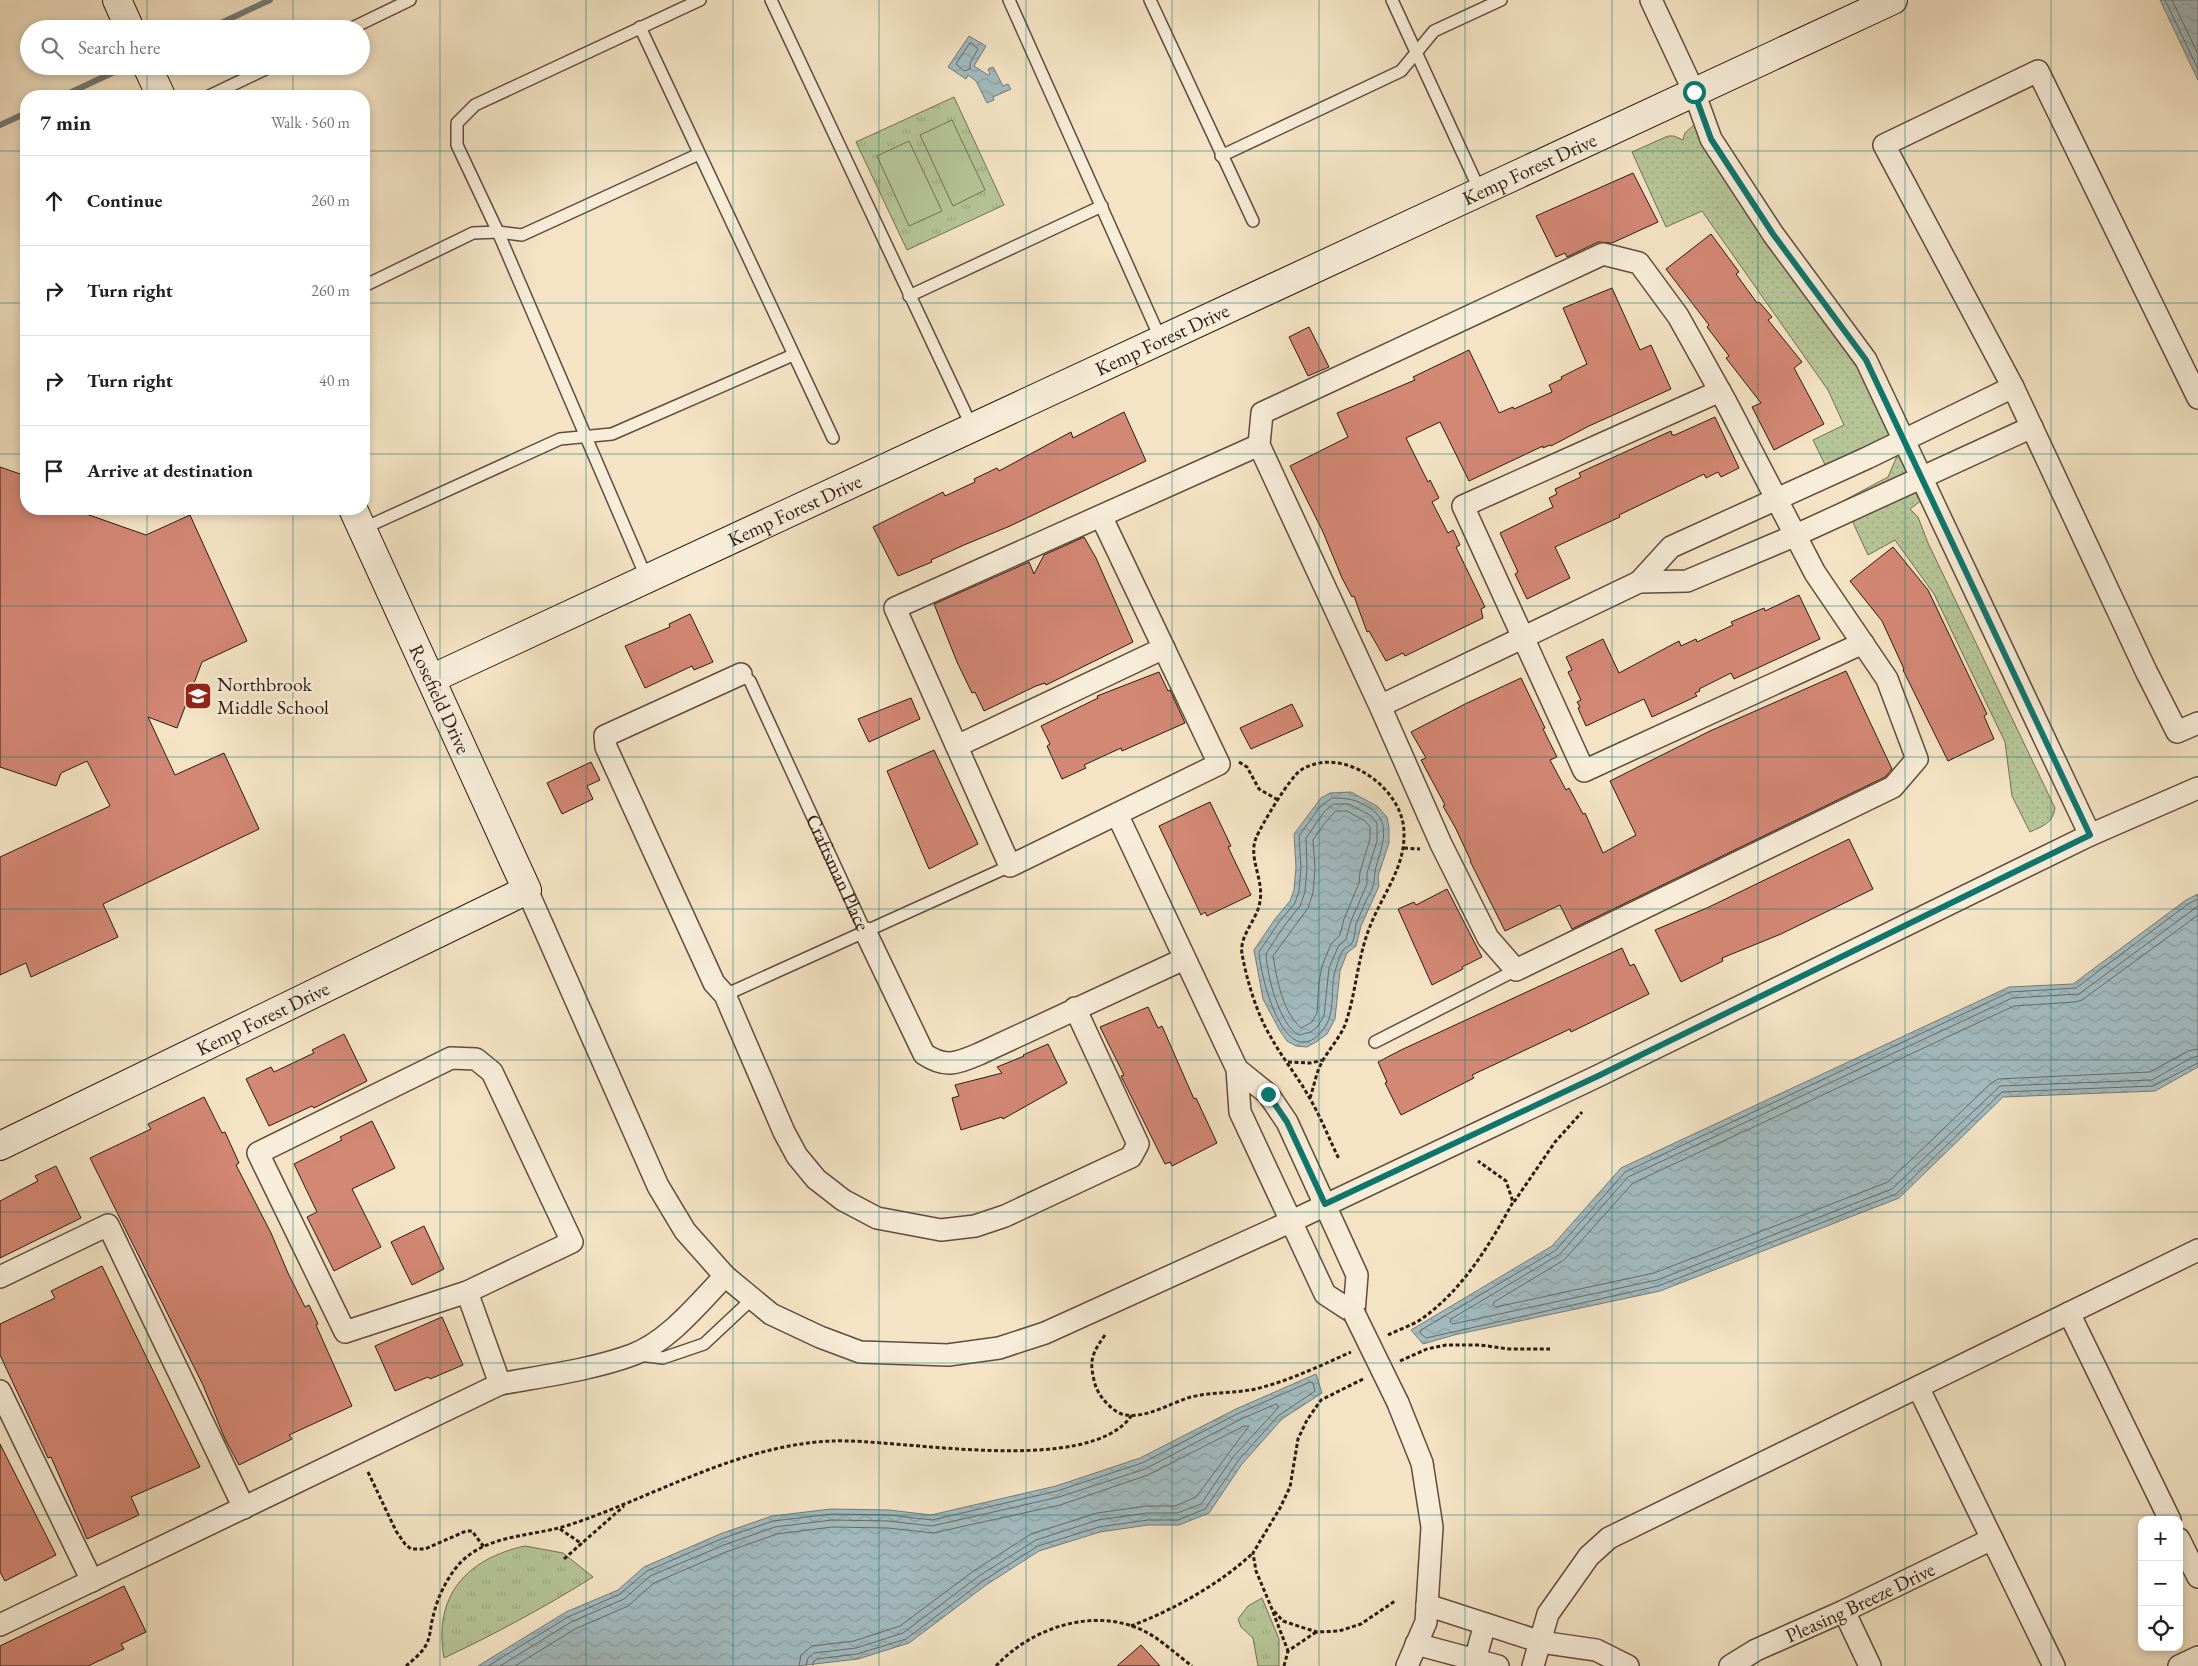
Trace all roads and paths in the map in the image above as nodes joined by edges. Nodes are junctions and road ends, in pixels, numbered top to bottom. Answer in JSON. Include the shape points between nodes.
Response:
{"nodes":[{"id":1,"x":410,"y":0,"type":"edge"},
{"id":2,"x":700,"y":0,"type":"edge"},
{"id":3,"x":771,"y":0,"type":"edge"},
{"id":4,"x":1009,"y":0,"type":"edge"},
{"id":5,"x":1150,"y":0,"type":"edge"},
{"id":6,"x":1392,"y":0,"type":"edge"},
{"id":7,"x":1501,"y":0,"type":"edge"},
{"id":8,"x":1652,"y":0,"type":"edge"},
{"id":9,"x":1893,"y":0,"type":"edge"},
{"id":10,"x":369,"y":20,"type":"edge"},
{"id":11,"x":640,"y":27,"type":"junction"},
{"id":12,"x":1417,"y":53,"type":"junction"},
{"id":13,"x":253,"y":75,"type":"edge"},
{"id":14,"x":222,"y":90,"type":"edge"},
{"id":15,"x":1694,"y":92,"type":"junction"},
{"id":16,"x":700,"y":154,"type":"junction"},
{"id":17,"x":1221,"y":156,"type":"junction"},
{"id":18,"x":1481,"y":192,"type":"junction"},
{"id":19,"x":1102,"y":206,"type":"junction"},
{"id":20,"x":1253,"y":221,"type":"dead end"},
{"id":21,"x":498,"y":232,"type":"junction"},
{"id":22,"x":370,"y":283,"type":"edge"},
{"id":23,"x":909,"y":296,"type":"junction"},
{"id":24,"x":1161,"y":340,"type":"junction"},
{"id":25,"x":793,"y":355,"type":"junction"},
{"id":26,"x":2013,"y":387,"type":"junction"},
{"id":27,"x":1720,"y":391,"type":"junction"},
{"id":28,"x":2198,"y":398,"type":"edge"},
{"id":29,"x":972,"y":427,"type":"junction"},
{"id":30,"x":2032,"y":427,"type":"junction"},
{"id":31,"x":585,"y":435,"type":"junction"},
{"id":32,"x":834,"y":438,"type":"dead end"},
{"id":33,"x":1905,"y":440,"type":"junction"},
{"id":34,"x":1259,"y":445,"type":"junction"},
{"id":35,"x":1923,"y":478,"type":"junction"},
{"id":36,"x":1777,"y":500,"type":"junction"},
{"id":37,"x":370,"y":514,"type":"edge"},
{"id":38,"x":1101,"y":516,"type":"junction"},
{"id":39,"x":357,"y":519,"type":"edge"},
{"id":40,"x":1794,"y":536,"type":"junction"},
{"id":41,"x":647,"y":579,"type":"junction"},
{"id":42,"x":1639,"y":582,"type":"junction"},
{"id":43,"x":1523,"y":637,"type":"junction"},
{"id":44,"x":1863,"y":644,"type":"junction"},
{"id":45,"x":1164,"y":648,"type":"junction"},
{"id":46,"x":741,"y":674,"type":"joint"},
{"id":47,"x":431,"y":679,"type":"junction"},
{"id":48,"x":1380,"y":706,"type":"junction"},
{"id":49,"x":2198,"y":723,"type":"edge"},
{"id":50,"x":956,"y":746,"type":"junction"},
{"id":51,"x":1219,"y":764,"type":"junction"},
{"id":52,"x":2198,"y":788,"type":"edge"},
{"id":53,"x":1278,"y":800,"type":"junction"},
{"id":54,"x":1117,"y":814,"type":"junction"},
{"id":55,"x":2090,"y":835,"type":"junction"},
{"id":56,"x":1010,"y":866,"type":"junction"},
{"id":57,"x":527,"y":890,"type":"junction"},
{"id":58,"x":866,"y":933,"type":"junction"},
{"id":59,"x":1184,"y":959,"type":"junction"},
{"id":60,"x":1516,"y":970,"type":"junction"},
{"id":61,"x":725,"y":995,"type":"junction"},
{"id":62,"x":1075,"y":1008,"type":"junction"},
{"id":63,"x":1375,"y":1042,"type":"dead end"},
{"id":64,"x":1323,"y":1059,"type":"junction"},
{"id":65,"x":1288,"y":1062,"type":"junction"},
{"id":66,"x":1237,"y":1069,"type":"junction"},
{"id":67,"x":1310,"y":1098,"type":"junction"},
{"id":68,"x":1582,"y":1112,"type":"dead end"},
{"id":69,"x":0,"y":1146,"type":"edge"},
{"id":70,"x":1339,"y":1159,"type":"dead end"},
{"id":71,"x":1478,"y":1161,"type":"dead end"},
{"id":72,"x":1514,"y":1202,"type":"junction"},
{"id":73,"x":1325,"y":1204,"type":"junction"},
{"id":74,"x":1292,"y":1220,"type":"junction"},
{"id":75,"x":2198,"y":1250,"type":"edge"},
{"id":76,"x":725,"y":1276,"type":"junction"},
{"id":77,"x":0,"y":1277,"type":"edge"},
{"id":78,"x":467,"y":1292,"type":"junction"},
{"id":79,"x":752,"y":1299,"type":"junction"},
{"id":80,"x":1354,"y":1313,"type":"junction"},
{"id":81,"x":2069,"y":1313,"type":"junction"},
{"id":82,"x":1105,"y":1336,"type":"dead end"},
{"id":83,"x":1385,"y":1336,"type":"dead end"},
{"id":84,"x":1359,"y":1348,"type":"dead end"},
{"id":85,"x":1550,"y":1349,"type":"dead end"},
{"id":86,"x":633,"y":1355,"type":"junction"},
{"id":87,"x":1391,"y":1366,"type":"dead end"},
{"id":88,"x":1365,"y":1378,"type":"dead end"},
{"id":89,"x":500,"y":1384,"type":"junction"},
{"id":90,"x":1918,"y":1387,"type":"junction"},
{"id":91,"x":0,"y":1391,"type":"edge"},
{"id":92,"x":1132,"y":1416,"type":"junction"},
{"id":93,"x":358,"y":1452,"type":"junction"},
{"id":94,"x":626,"y":1504,"type":"junction"},
{"id":95,"x":244,"y":1508,"type":"junction"},
{"id":96,"x":2168,"y":1516,"type":"edge"},
{"id":97,"x":560,"y":1528,"type":"junction"},
{"id":98,"x":1992,"y":1538,"type":"junction"},
{"id":99,"x":582,"y":1544,"type":"junction"},
{"id":100,"x":484,"y":1547,"type":"junction"},
{"id":101,"x":2183,"y":1547,"type":"edge"},
{"id":102,"x":1253,"y":1553,"type":"junction"},
{"id":103,"x":564,"y":1559,"type":"dead end"},
{"id":104,"x":2198,"y":1577,"type":"edge"},
{"id":105,"x":92,"y":1581,"type":"junction"},
{"id":106,"x":1395,"y":1601,"type":"dead end"},
{"id":107,"x":1427,"y":1605,"type":"junction"},
{"id":108,"x":1272,"y":1609,"type":"junction"},
{"id":109,"x":1844,"y":1611,"type":"junction"},
{"id":110,"x":1485,"y":1624,"type":"junction"},
{"id":111,"x":0,"y":1626,"type":"edge"},
{"id":112,"x":1131,"y":1626,"type":"junction"},
{"id":113,"x":1317,"y":1632,"type":"junction"},
{"id":114,"x":1540,"y":1642,"type":"junction"},
{"id":115,"x":1416,"y":1644,"type":"junction"},
{"id":116,"x":1288,"y":1651,"type":"junction"},
{"id":117,"x":2198,"y":1657,"type":"edge"},
{"id":118,"x":1475,"y":1660,"type":"junction"},
{"id":119,"x":406,"y":1666,"type":"edge"},
{"id":120,"x":996,"y":1666,"type":"edge"},
{"id":121,"x":1192,"y":1666,"type":"edge"},
{"id":122,"x":1284,"y":1666,"type":"edge"},
{"id":123,"x":1407,"y":1666,"type":"edge"},
{"id":124,"x":1498,"y":1666,"type":"edge"},
{"id":125,"x":1533,"y":1666,"type":"edge"},
{"id":126,"x":1628,"y":1666,"type":"edge"},
{"id":127,"x":1730,"y":1666,"type":"edge"},
{"id":128,"x":1870,"y":1666,"type":"edge"},
{"id":129,"x":2054,"y":1666,"type":"edge"},
{"id":130,"x":2178,"y":1666,"type":"edge"}],
"edges":[{"from":1,"to":10,"type":"lane"},
{"from":2,"to":11,"type":"lane"},
{"from":3,"to":23,"type":"lane"},
{"from":4,"to":19,"type":"lane"},
{"from":5,"to":17,"type":"lane"},
{"from":6,"to":12,"type":"lane"},
{"from":7,"to":12,"type":"lane","via":[[1434,31]]},
{"from":8,"to":15,"type":"street"},
{"from":9,"to":15,"type":"street","name":"Kemp Forest Drive"},
{"from":11,"to":16,"type":"lane"},
{"from":11,"to":21,"type":"lane","via":[[475,104],[457,122],[457,144]]},
{"from":12,"to":17,"type":"lane","via":[[1401,71]]},
{"from":12,"to":18,"type":"lane"},
{"from":13,"to":14,"type":"lane"},
{"from":15,"to":18,"type":"street","name":"Kemp Forest Drive"},
{"from":15,"to":33,"type":"street","via":[[1711,139],[1773,234],[1866,360]]},
{"from":16,"to":21,"type":"lane","via":[[522,235]]},
{"from":16,"to":25,"type":"lane"},
{"from":17,"to":20,"type":"lane"},
{"from":18,"to":24,"type":"street","name":"Kemp Forest Drive"},
{"from":19,"to":23,"type":"lane"},
{"from":19,"to":24,"type":"lane"},
{"from":21,"to":22,"type":"lane","via":[[474,233]]},
{"from":21,"to":31,"type":"lane"},
{"from":23,"to":29,"type":"lane"},
{"from":24,"to":29,"type":"street","name":"Kemp Forest Drive"},
{"from":25,"to":31,"type":"lane","via":[[612,434]]},
{"from":25,"to":32,"type":"lane"},
{"from":26,"to":28,"type":"street","via":[[1884,145],[2038,71]]},
{"from":26,"to":30,"type":"street"},
{"from":26,"to":33,"type":"street"},
{"from":27,"to":34,"type":"street","via":[[1678,316],[1638,263],[1603,254],[1262,413]]},
{"from":27,"to":36,"type":"street"},
{"from":27,"to":43,"type":"street","via":[[1463,506]]},
{"from":29,"to":41,"type":"street","name":"Kemp Forest Drive"},
{"from":30,"to":35,"type":"street"},
{"from":30,"to":49,"type":"street","via":[[2177,732]]},
{"from":31,"to":37,"type":"lane","via":[[560,439]]},
{"from":31,"to":41,"type":"lane"},
{"from":33,"to":35,"type":"street"},
{"from":33,"to":36,"type":"street"},
{"from":34,"to":38,"type":"street"},
{"from":34,"to":48,"type":"street"},
{"from":35,"to":40,"type":"street"},
{"from":35,"to":55,"type":"street"},
{"from":36,"to":40,"type":"street"},
{"from":36,"to":42,"type":"street","via":[[1671,547]]},
{"from":38,"to":45,"type":"street"},
{"from":38,"to":50,"type":"street","via":[[895,608]]},
{"from":39,"to":47,"type":"street","name":"Rosefield Drive"},
{"from":40,"to":42,"type":"street","via":[[1687,581]]},
{"from":40,"to":44,"type":"street"},
{"from":41,"to":47,"type":"street","name":"Kemp Forest Drive"},
{"from":42,"to":43,"type":"street"},
{"from":43,"to":44,"type":"street","via":[[1584,771]]},
{"from":43,"to":48,"type":"street"},
{"from":44,"to":60,"type":"street","via":[[1887,679],[1917,759],[1893,787]]},
{"from":45,"to":50,"type":"street"},
{"from":45,"to":51,"type":"street"},
{"from":46,"to":58,"type":"lane","name":"Craftsman Place","via":[[750,681]]},
{"from":46,"to":61,"type":"street","via":[[605,736],[606,747],[714,983]]},
{"from":47,"to":57,"type":"street","name":"Rosefield Drive"},
{"from":48,"to":60,"type":"street","via":[[1440,844],[1488,938]]},
{"from":50,"to":56,"type":"street"},
{"from":51,"to":53,"type":"path","via":[[1237,761],[1247,767],[1260,789]]},
{"from":51,"to":54,"type":"street"},
{"from":52,"to":55,"type":"street"},
{"from":53,"to":64,"type":"path","via":[[1298,771],[1335,761],[1365,773],[1381,785],[1401,813],[1404,830],[1404,848],[1369,930],[1343,1029],[1335,1046]]},
{"from":53,"to":65,"type":"path","via":[[1254,844],[1260,902],[1243,941],[1242,952],[1268,1032]]},
{"from":54,"to":56,"type":"street"},
{"from":54,"to":59,"type":"street"},
{"from":55,"to":73,"type":"street","via":[[1598,1076]]},
{"from":56,"to":58,"type":"lane"},
{"from":57,"to":69,"type":"street","name":"Kemp Forest Drive"},
{"from":57,"to":76,"type":"street","via":[[658,1186],[685,1231]]},
{"from":58,"to":61,"type":"lane"},
{"from":58,"to":62,"type":"street","name":"Craftsman Place","via":[[924,1054],[944,1064],[958,1063]]},
{"from":59,"to":62,"type":"street"},
{"from":59,"to":66,"type":"street"},
{"from":60,"to":63,"type":"lane"},
{"from":61,"to":62,"type":"street","via":[[784,1132],[797,1156],[816,1179],[843,1200],[877,1218],[941,1230],[975,1226],[1005,1216],[1131,1157],[1138,1144]]},
{"from":64,"to":65,"type":"path","via":[[1310,1063]]},
{"from":64,"to":67,"type":"path"},
{"from":65,"to":67,"type":"path"},
{"from":66,"to":73,"type":"street","via":[[1268,1094],[1284,1117]]},
{"from":66,"to":74,"type":"street","via":[[1240,1112]]},
{"from":67,"to":70,"type":"path"},
{"from":68,"to":72,"type":"path","via":[[1555,1142]]},
{"from":71,"to":72,"type":"path","via":[[1506,1181]]},
{"from":72,"to":83,"type":"path","via":[[1476,1264],[1454,1290],[1418,1321]]},
{"from":73,"to":74,"type":"street"},
{"from":73,"to":80,"type":"street","via":[[1357,1275]]},
{"from":74,"to":79,"type":"street","via":[[1045,1333],[998,1348],[948,1355],[860,1352],[771,1314]]},
{"from":74,"to":80,"type":"street","via":[[1325,1294]]},
{"from":75,"to":81,"type":"street"},
{"from":76,"to":79,"type":"street"},
{"from":76,"to":86,"type":"street","via":[[685,1318]]},
{"from":77,"to":95,"type":"street","via":[[108,1225]]},
{"from":78,"to":78,"type":"street","via":[[345,1332],[258,1153],[451,1058],[476,1059],[492,1072],[572,1242]]},
{"from":78,"to":89,"type":"street"},
{"from":79,"to":86,"type":"lane","via":[[704,1344],[663,1358]]},
{"from":80,"to":107,"type":"street","bridge":true,"via":[[1398,1404],[1422,1463],[1432,1527]]},
{"from":81,"to":90,"type":"street"},
{"from":81,"to":96,"type":"street"},
{"from":82,"to":92,"type":"path","via":[[1092,1354],[1097,1389],[1107,1403],[1124,1415]]},
{"from":84,"to":92,"type":"path","via":[[1309,1372],[1261,1388],[1192,1397]]},
{"from":85,"to":87,"type":"path","via":[[1446,1346],[1427,1349]]},
{"from":86,"to":89,"type":"street"},
{"from":88,"to":102,"type":"path","via":[[1321,1400],[1307,1420],[1298,1439],[1290,1487]]},
{"from":89,"to":93,"type":"street"},
{"from":90,"to":98,"type":"street"},
{"from":90,"to":114,"type":"street","via":[[1609,1538],[1589,1556],[1548,1614]]},
{"from":91,"to":105,"type":"street"},
{"from":92,"to":94,"type":"path","via":[[1125,1425],[1106,1435],[1080,1445],[1054,1448],[1012,1451],[943,1449],[859,1440],[828,1441],[780,1449],[701,1471]]},
{"from":93,"to":95,"type":"street"},
{"from":93,"to":100,"type":"path","via":[[396,1531],[411,1549],[425,1549],[466,1531],[472,1531]]},
{"from":94,"to":97,"type":"path"},
{"from":94,"to":99,"type":"path"},
{"from":95,"to":105,"type":"street"},
{"from":97,"to":99,"type":"path"},
{"from":97,"to":100,"type":"path","via":[[495,1540]]},
{"from":98,"to":109,"type":"street","name":"Pleasing Breeze Drive"},
{"from":98,"to":129,"type":"street"},
{"from":99,"to":103,"type":"path"},
{"from":100,"to":119,"type":"path","via":[[461,1562],[447,1581],[437,1600],[426,1646]]},
{"from":101,"to":104,"type":"street"},
{"from":102,"to":108,"type":"path","via":[[1256,1571]]},
{"from":102,"to":112,"type":"path","via":[[1233,1572],[1158,1616]]},
{"from":105,"to":111,"type":"street"},
{"from":106,"to":113,"type":"path","via":[[1361,1624],[1339,1631]]},
{"from":107,"to":110,"type":"street"},
{"from":107,"to":115,"type":"street","via":[[1426,1622]]},
{"from":108,"to":113,"type":"path","via":[[1283,1621]]},
{"from":108,"to":116,"type":"path"},
{"from":109,"to":127,"type":"street","name":"Pleasing Breeze Drive","via":[[1756,1650]]},
{"from":109,"to":128,"type":"street"},
{"from":110,"to":114,"type":"street"},
{"from":110,"to":118,"type":"street"},
{"from":112,"to":120,"type":"path","via":[[1094,1621],[1071,1623],[1026,1640]]},
{"from":112,"to":121,"type":"path","via":[[1143,1630]]},
{"from":113,"to":116,"type":"path"},
{"from":114,"to":125,"type":"street"},
{"from":114,"to":126,"type":"street","via":[[1596,1650]]},
{"from":115,"to":118,"type":"street"},
{"from":115,"to":123,"type":"street"},
{"from":116,"to":122,"type":"path"},
{"from":117,"to":130,"type":"street"},
{"from":118,"to":124,"type":"street"}]}
